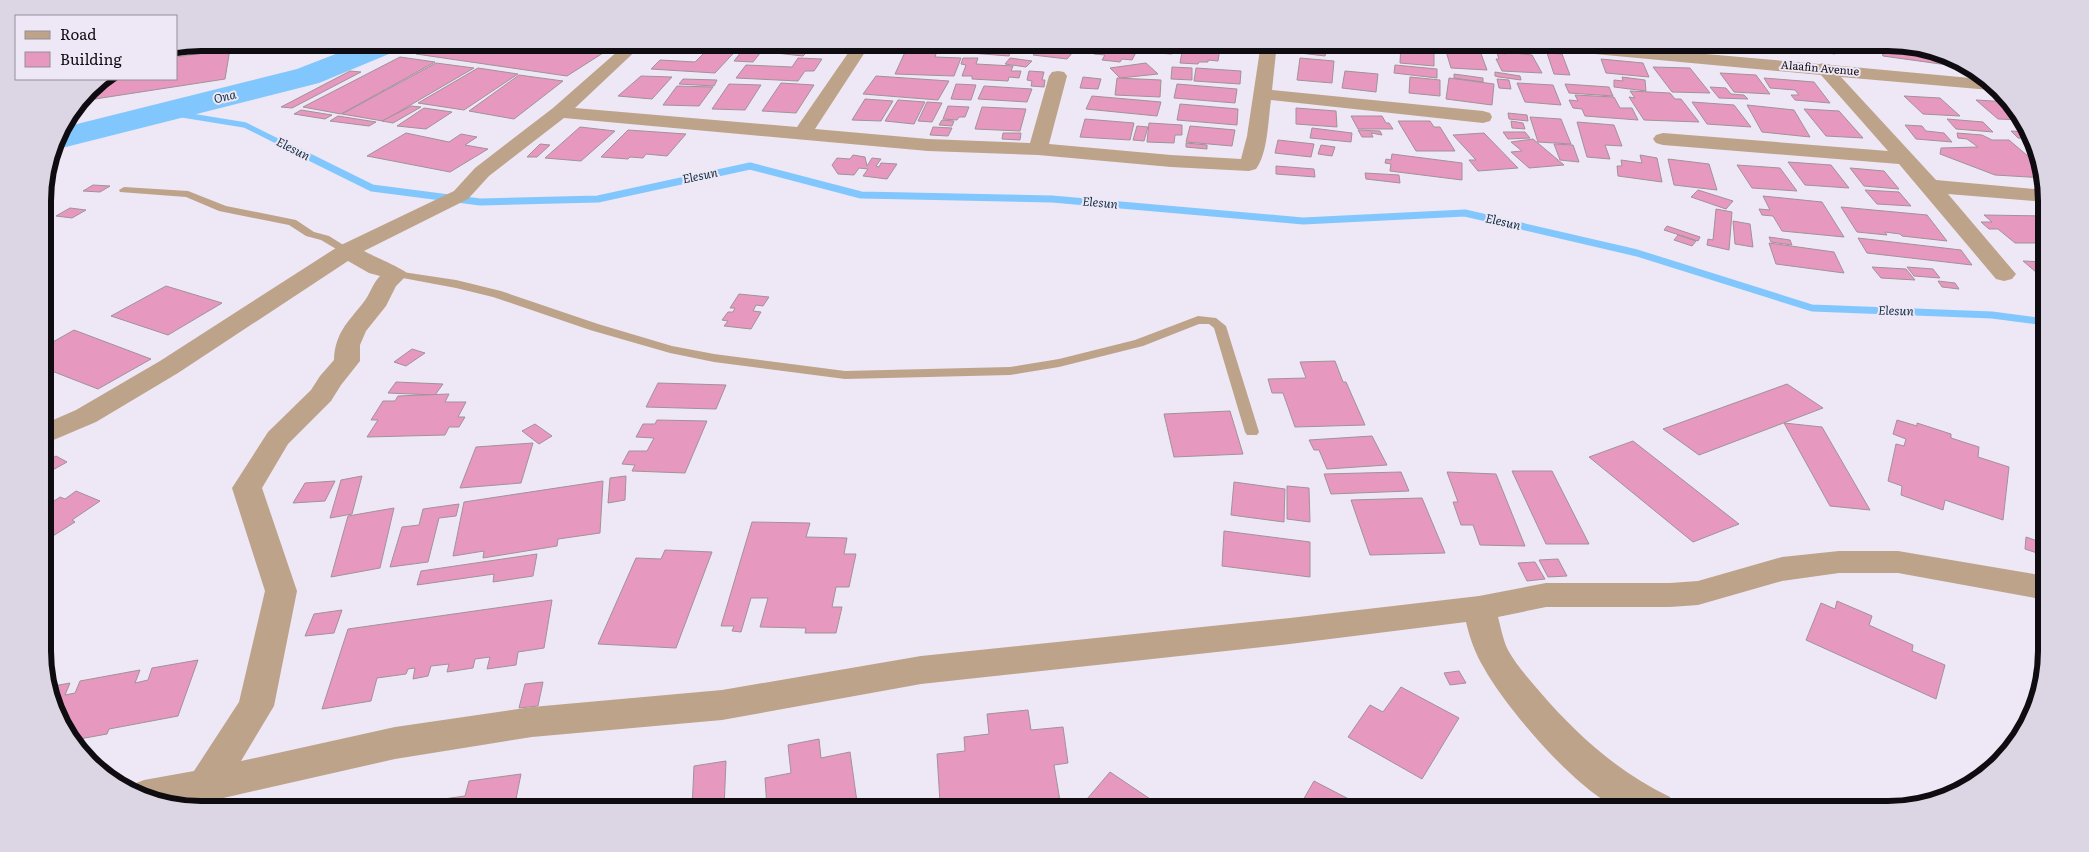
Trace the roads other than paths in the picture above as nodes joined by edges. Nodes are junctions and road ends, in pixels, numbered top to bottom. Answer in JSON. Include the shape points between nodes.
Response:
{"nodes":[{"id":1,"x":626,"y":51,"type":"edge"},
{"id":2,"x":856,"y":51,"type":"edge"},
{"id":3,"x":1268,"y":51,"type":"edge"},
{"id":4,"x":1659,"y":51,"type":"edge"},
{"id":5,"x":1824,"y":68,"type":"junction"},
{"id":6,"x":1058,"y":76,"type":"dead end"},
{"id":7,"x":1981,"y":84,"type":"edge"},
{"id":8,"x":1262,"y":94,"type":"junction"},
{"id":9,"x":560,"y":112,"type":"junction"},
{"id":10,"x":1483,"y":117,"type":"dead end"},
{"id":11,"x":802,"y":134,"type":"junction"},
{"id":12,"x":1663,"y":139,"type":"dead end"},
{"id":13,"x":1038,"y":149,"type":"junction"},
{"id":14,"x":1904,"y":158,"type":"junction"},
{"id":15,"x":1930,"y":186,"type":"junction"},
{"id":16,"x":124,"y":190,"type":"dead end"},
{"id":17,"x":2037,"y":195,"type":"edge"},
{"id":18,"x":347,"y":251,"type":"junction"},
{"id":19,"x":396,"y":274,"type":"junction"},
{"id":20,"x":2004,"y":274,"type":"dead end"},
{"id":21,"x":51,"y":432,"type":"edge"},
{"id":22,"x":1252,"y":432,"type":"dead end"},
{"id":23,"x":2038,"y":587,"type":"edge"},
{"id":24,"x":1479,"y":608,"type":"junction"},
{"id":25,"x":205,"y":786,"type":"junction"},
{"id":26,"x":158,"y":794,"type":"edge"},
{"id":27,"x":1634,"y":800,"type":"edge"}],
"edges":[{"from":1,"to":9,"type":"street"},
{"from":2,"to":11,"type":"street"},
{"from":3,"to":8,"type":"street"},
{"from":4,"to":5,"type":"street","name":"Alaafin Avenue"},
{"from":5,"to":7,"type":"street","name":"Alaafin Avenue"},
{"from":5,"to":14,"type":"street"},
{"from":6,"to":13,"type":"street"},
{"from":8,"to":10,"type":"street"},
{"from":8,"to":13,"type":"street","via":[[1256,145],[1249,165],[1171,162]]},
{"from":9,"to":11,"type":"street"},
{"from":9,"to":18,"type":"street","via":[[494,162],[460,195]]},
{"from":11,"to":13,"type":"street"},
{"from":12,"to":14,"type":"street"},
{"from":14,"to":15,"type":"street"},
{"from":15,"to":17,"type":"street"},
{"from":15,"to":20,"type":"street"},
{"from":16,"to":18,"type":"lane","via":[[188,194],[223,209],[292,222]]},
{"from":18,"to":19,"type":"street","via":[[377,268]]},
{"from":18,"to":21,"type":"street","via":[[169,367],[86,416]]},
{"from":19,"to":22,"type":"lane","via":[[497,294],[670,349],[845,375],[1010,371],[1139,343],[1206,320],[1220,326]]},
{"from":19,"to":25,"type":"street","via":[[386,283],[374,306],[354,331],[348,345],[347,361],[322,396],[278,438],[247,488],[281,591],[256,706]]},
{"from":23,"to":24,"type":"street","via":[[1898,562],[1839,562],[1782,569],[1698,593],[1546,595]]},
{"from":24,"to":25,"type":"street","via":[[1290,632],[921,670],[722,706],[532,722],[395,743]]},
{"from":24,"to":27,"type":"street","via":[[1492,651],[1510,681],[1591,770]]},
{"from":25,"to":26,"type":"street"}]}
